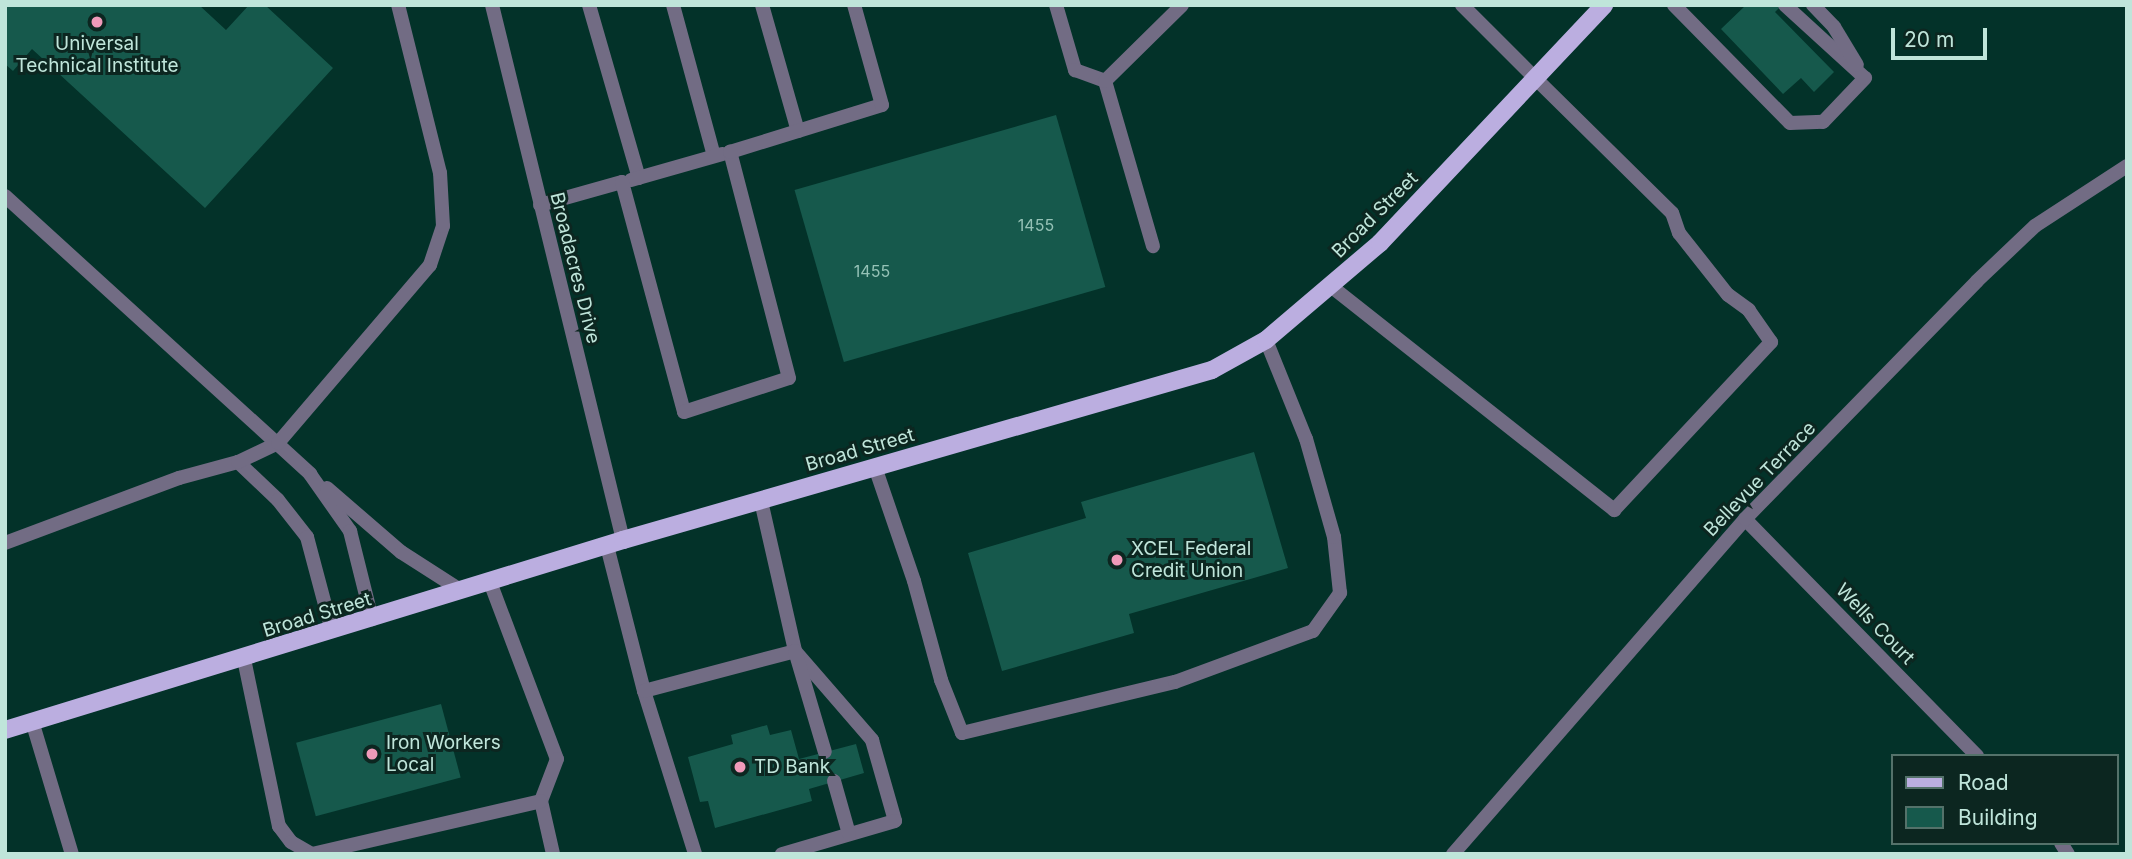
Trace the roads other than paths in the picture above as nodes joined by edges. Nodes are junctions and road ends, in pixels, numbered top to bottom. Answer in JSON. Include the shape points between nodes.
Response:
{"nodes":[{"id":1,"x":398,"y":5,"type":"edge"},
{"id":2,"x":492,"y":5,"type":"edge"},
{"id":3,"x":589,"y":5,"type":"edge"},
{"id":4,"x":673,"y":5,"type":"edge"},
{"id":5,"x":762,"y":5,"type":"edge"},
{"id":6,"x":854,"y":5,"type":"edge"},
{"id":7,"x":1056,"y":5,"type":"edge"},
{"id":8,"x":1182,"y":5,"type":"edge"},
{"id":9,"x":1462,"y":5,"type":"edge"},
{"id":10,"x":1604,"y":5,"type":"edge"},
{"id":11,"x":1674,"y":5,"type":"edge"},
{"id":12,"x":1785,"y":5,"type":"edge"},
{"id":13,"x":1812,"y":5,"type":"edge"},
{"id":14,"x":1535,"y":78,"type":"junction"},
{"id":15,"x":1865,"y":78,"type":"junction"},
{"id":16,"x":1105,"y":81,"type":"junction"},
{"id":17,"x":799,"y":131,"type":"junction"},
{"id":18,"x":730,"y":152,"type":"junction"},
{"id":19,"x":714,"y":156,"type":"junction"},
{"id":20,"x":2127,"y":166,"type":"edge"},
{"id":21,"x":639,"y":178,"type":"junction"},
{"id":22,"x":622,"y":182,"type":"junction"},
{"id":23,"x":5,"y":195,"type":"edge"},
{"id":24,"x":540,"y":205,"type":"junction"},
{"id":25,"x":1153,"y":246,"type":"dead end"},
{"id":26,"x":1332,"y":287,"type":"junction"},
{"id":27,"x":1266,"y":340,"type":"junction"},
{"id":28,"x":278,"y":443,"type":"junction"},
{"id":29,"x":237,"y":462,"type":"junction"},
{"id":30,"x":875,"y":467,"type":"junction"},
{"id":31,"x":310,"y":474,"type":"junction"},
{"id":32,"x":761,"y":500,"type":"junction"},
{"id":33,"x":1745,"y":519,"type":"junction"},
{"id":34,"x":5,"y":543,"type":"edge"},
{"id":35,"x":615,"y":543,"type":"junction"},
{"id":36,"x":491,"y":582,"type":"junction"},
{"id":37,"x":462,"y":591,"type":"junction"},
{"id":38,"x":372,"y":619,"type":"junction"},
{"id":39,"x":332,"y":631,"type":"junction"},
{"id":40,"x":795,"y":651,"type":"junction"},
{"id":41,"x":244,"y":659,"type":"junction"},
{"id":42,"x":644,"y":691,"type":"junction"},
{"id":43,"x":32,"y":721,"type":"junction"},
{"id":44,"x":5,"y":730,"type":"edge"},
{"id":45,"x":825,"y":752,"type":"dead end"},
{"id":46,"x":1975,"y":754,"type":"edge"},
{"id":47,"x":834,"y":781,"type":"dead end"},
{"id":48,"x":541,"y":801,"type":"junction"},
{"id":49,"x":849,"y":834,"type":"junction"},
{"id":50,"x":72,"y":854,"type":"edge"},
{"id":51,"x":312,"y":854,"type":"edge"},
{"id":52,"x":553,"y":854,"type":"edge"},
{"id":53,"x":695,"y":854,"type":"edge"},
{"id":54,"x":782,"y":854,"type":"edge"},
{"id":55,"x":1454,"y":854,"type":"edge"}],
"edges":[{"from":1,"to":28,"type":"street","via":[[440,173],[443,226],[430,265],[408,295]]},
{"from":2,"to":24,"type":"street","name":"Broadacres Drive"},
{"from":3,"to":21,"type":"street"},
{"from":4,"to":19,"type":"street"},
{"from":5,"to":17,"type":"street"},
{"from":6,"to":17,"type":"street","via":[[882,105]]},
{"from":7,"to":16,"type":"street","via":[[1075,70]]},
{"from":8,"to":16,"type":"street"},
{"from":9,"to":14,"type":"street"},
{"from":10,"to":14,"type":"main road","name":"Broad Street"},
{"from":11,"to":15,"type":"street","via":[[1790,123],[1824,122]]},
{"from":12,"to":15,"type":"street"},
{"from":13,"to":15,"type":"street","via":[[1834,27]]},
{"from":14,"to":26,"type":"main road","name":"Broad Street","via":[[1380,243]]},
{"from":14,"to":26,"type":"street","via":[[1672,213],[1679,233],[1728,295],[1749,310],[1771,342],[1614,510]]},
{"from":16,"to":25,"type":"street"},
{"from":17,"to":18,"type":"street"},
{"from":18,"to":19,"type":"street"},
{"from":18,"to":22,"type":"street","via":[[789,378],[684,412]]},
{"from":19,"to":21,"type":"street"},
{"from":20,"to":33,"type":"street","name":"Bellevue Terrace","via":[[2035,226]]},
{"from":21,"to":22,"type":"street"},
{"from":22,"to":24,"type":"street"},
{"from":23,"to":28,"type":"street"},
{"from":24,"to":35,"type":"street","name":"Broadacres Drive"},
{"from":26,"to":27,"type":"main road","name":"Broad Street"},
{"from":27,"to":30,"type":"main road","name":"Broad Street","via":[[1212,370]]},
{"from":27,"to":30,"type":"street","via":[[1306,439],[1334,537],[1340,593],[1313,631],[1175,682],[962,733]]},
{"from":28,"to":29,"type":"street"},
{"from":28,"to":31,"type":"street"},
{"from":29,"to":34,"type":"street","via":[[179,478]]},
{"from":29,"to":39,"type":"street","via":[[278,500],[307,537]]},
{"from":30,"to":32,"type":"main road","name":"Broad Street"},
{"from":31,"to":37,"type":"street","via":[[401,552]]},
{"from":31,"to":38,"type":"street","via":[[350,531]]},
{"from":32,"to":35,"type":"main road","name":"Broad Street"},
{"from":32,"to":40,"type":"street"},
{"from":33,"to":46,"type":"street","name":"Wells Court"},
{"from":33,"to":55,"type":"street","name":"Bellevue Terrace"},
{"from":35,"to":36,"type":"main road","name":"Broad Street"},
{"from":35,"to":42,"type":"street","name":"Broadacres Drive"},
{"from":36,"to":37,"type":"main road","name":"Broad Street"},
{"from":36,"to":48,"type":"street","via":[[557,760]]},
{"from":37,"to":38,"type":"main road","name":"Broad Street"},
{"from":38,"to":39,"type":"main road","name":"Broad Street"},
{"from":39,"to":41,"type":"main road","name":"Broad Street"},
{"from":40,"to":42,"type":"street"},
{"from":40,"to":45,"type":"street"},
{"from":40,"to":49,"type":"street","via":[[872,740],[895,821]]},
{"from":41,"to":43,"type":"main road","name":"Broad Street"},
{"from":41,"to":51,"type":"street","via":[[279,826],[291,842]]},
{"from":42,"to":53,"type":"street","name":"Broadacres Drive"},
{"from":43,"to":44,"type":"main road","name":"Broad Street"},
{"from":43,"to":50,"type":"street"},
{"from":47,"to":49,"type":"street"},
{"from":48,"to":51,"type":"street"},
{"from":48,"to":52,"type":"street"},
{"from":49,"to":54,"type":"street"}]}
